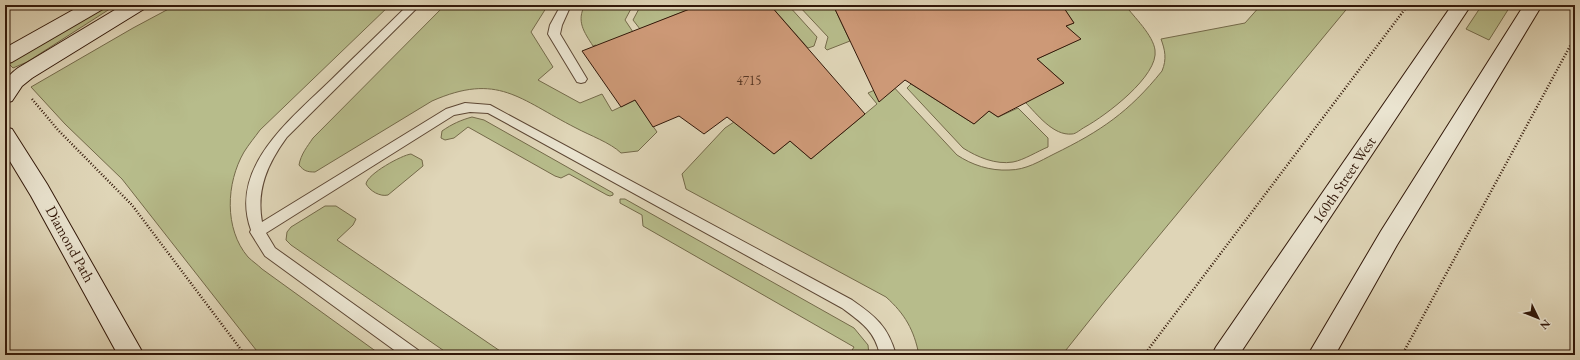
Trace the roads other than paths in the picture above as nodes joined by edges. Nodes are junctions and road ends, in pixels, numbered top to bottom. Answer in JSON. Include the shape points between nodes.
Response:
{"nodes":[{"id":1,"x":96,"y":5,"type":"edge"},
{"id":2,"x":137,"y":5,"type":"edge"},
{"id":3,"x":415,"y":5,"type":"edge"},
{"id":4,"x":566,"y":5,"type":"edge"},
{"id":5,"x":1462,"y":5,"type":"edge"},
{"id":6,"x":1533,"y":5,"type":"edge"},
{"id":7,"x":5,"y":57,"type":"edge"},
{"id":8,"x":581,"y":79,"type":"dead end"},
{"id":9,"x":5,"y":96,"type":"edge"},
{"id":10,"x":5,"y":135,"type":"edge"},
{"id":11,"x":257,"y":232,"type":"junction"},
{"id":12,"x":131,"y":355,"type":"edge"},
{"id":13,"x":413,"y":355,"type":"edge"},
{"id":14,"x":888,"y":355,"type":"edge"},
{"id":15,"x":1225,"y":355,"type":"edge"},
{"id":16,"x":1321,"y":355,"type":"edge"}],
"edges":[{"from":1,"to":7,"type":"main road"},
{"from":2,"to":9,"type":"main road","via":[[25,73],[15,81]]},
{"from":3,"to":11,"type":"lane","via":[[272,147],[256,179],[253,203]]},
{"from":4,"to":8,"type":"lane","via":[[554,34]]},
{"from":5,"to":15,"type":"main road","name":"160th Street West"},
{"from":6,"to":16,"type":"main road","via":[[1389,238]]},
{"from":10,"to":12,"type":"main road","name":"Diamond Path","via":[[39,190]]},
{"from":11,"to":13,"type":"lane","via":[[270,252]]},
{"from":11,"to":14,"type":"lane","via":[[450,112],[462,107],[490,109],[848,304],[875,324],[885,340]]}]}
